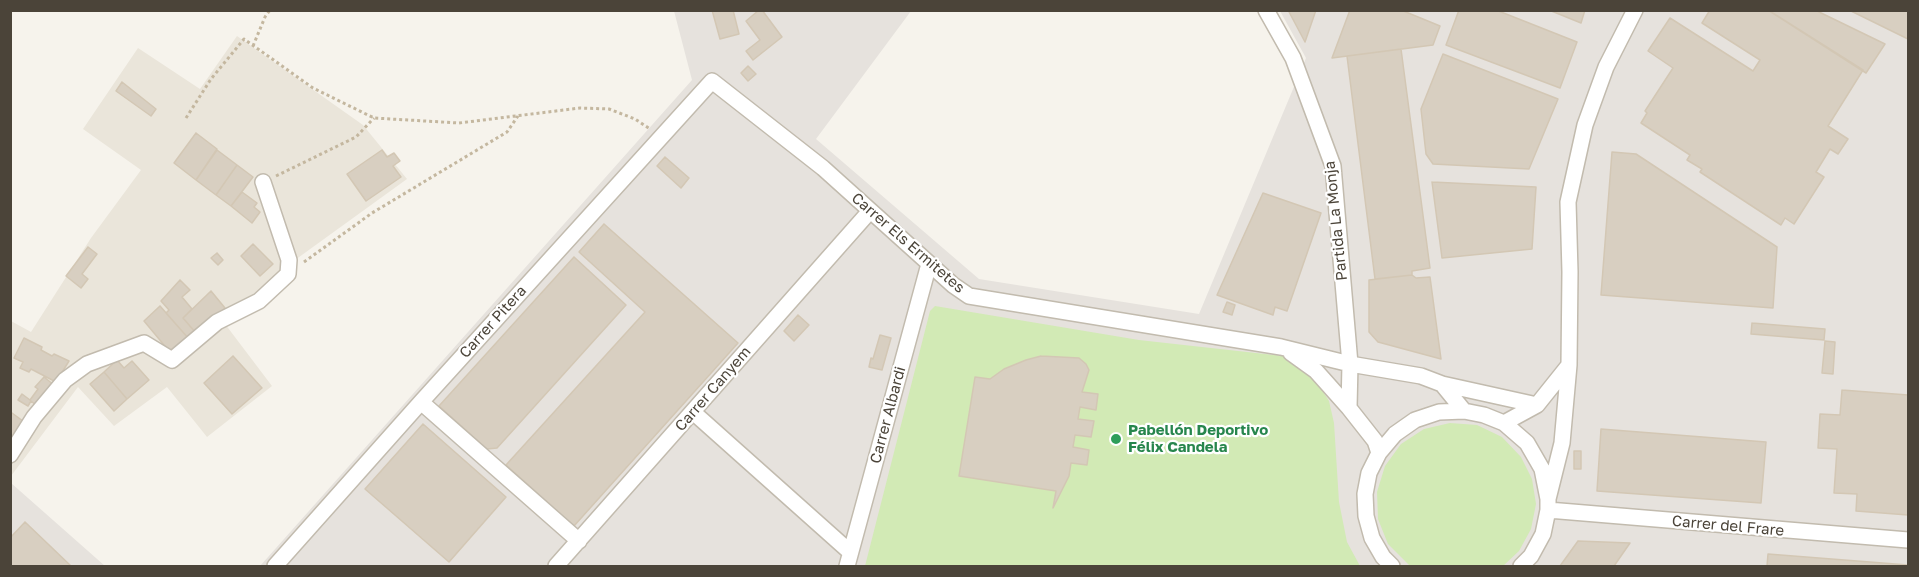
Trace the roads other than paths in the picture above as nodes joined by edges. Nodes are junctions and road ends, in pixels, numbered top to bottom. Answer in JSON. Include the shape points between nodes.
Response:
{"nodes":[{"id":1,"x":1266,"y":10,"type":"edge"},
{"id":2,"x":1635,"y":10,"type":"edge"},
{"id":3,"x":712,"y":81,"type":"joint"},
{"id":4,"x":263,"y":182,"type":"road end"},
{"id":5,"x":870,"y":210,"type":"junction"},
{"id":6,"x":929,"y":264,"type":"junction"},
{"id":7,"x":1281,"y":347,"type":"junction"},
{"id":8,"x":1350,"y":364,"type":"junction"},
{"id":9,"x":1569,"y":365,"type":"junction"},
{"id":10,"x":1442,"y":384,"type":"junction"},
{"id":11,"x":421,"y":402,"type":"junction"},
{"id":12,"x":1537,"y":405,"type":"junction"},
{"id":13,"x":1349,"y":408,"type":"junction"},
{"id":14,"x":1464,"y":411,"type":"junction"},
{"id":15,"x":693,"y":412,"type":"junction"},
{"id":16,"x":1504,"y":423,"type":"junction"},
{"id":17,"x":1379,"y":453,"type":"junction"},
{"id":18,"x":10,"y":455,"type":"edge"},
{"id":19,"x":1548,"y":504,"type":"junction"},
{"id":20,"x":1908,"y":540,"type":"edge"},
{"id":21,"x":579,"y":541,"type":"junction"},
{"id":22,"x":848,"y":559,"type":"edge"},
{"id":23,"x":275,"y":567,"type":"edge"},
{"id":24,"x":556,"y":567,"type":"edge"},
{"id":25,"x":1392,"y":567,"type":"edge"},
{"id":26,"x":1521,"y":567,"type":"edge"}],
"edges":[{"from":1,"to":8,"type":"street","name":"Partida La Monja","via":[[1293,58],[1333,166]]},
{"from":2,"to":9,"type":"street","via":[[1606,68],[1585,125],[1568,201]]},
{"from":3,"to":5,"type":"street","name":"Carrer Els Ermitetes"},
{"from":3,"to":11,"type":"street","name":"Carrer Pitera"},
{"from":4,"to":18,"type":"street","via":[[289,260],[288,274],[259,301],[217,322],[172,360],[144,343],[87,364],[64,380]]},
{"from":5,"to":6,"type":"street","name":"Carrer Els Ermitetes"},
{"from":5,"to":15,"type":"street","name":"Carrer Canyem"},
{"from":6,"to":7,"type":"street","name":"Carrer Els Ermitetes","via":[[969,296]]},
{"from":6,"to":22,"type":"street","name":"Carrer Albardi"},
{"from":7,"to":8,"type":"street","name":"Carrer Els Ermitetes"},
{"from":7,"to":13,"type":"street","name":"Carrer Els Ermitetes","via":[[1316,371]]},
{"from":8,"to":10,"type":"street","name":"Carrer Els Ermitetes","via":[[1421,376]]},
{"from":8,"to":13,"type":"street","name":"Partida La Monja"},
{"from":9,"to":12,"type":"street"},
{"from":9,"to":19,"type":"street","via":[[1562,443]]},
{"from":10,"to":12,"type":"street","name":"Carrer Els Ermitetes"},
{"from":10,"to":14,"type":"street"},
{"from":11,"to":21,"type":"street"},
{"from":11,"to":23,"type":"street","name":"Carrer Pitera"},
{"from":12,"to":16,"type":"street"},
{"from":13,"to":17,"type":"street","name":"Carrer Els Ermitetes","via":[[1375,441]]},
{"from":14,"to":16,"type":"street"},
{"from":14,"to":17,"type":"street","via":[[1439,412],[1415,420],[1395,434]]},
{"from":15,"to":21,"type":"street","name":"Carrer Canyem"},
{"from":15,"to":22,"type":"street"},
{"from":16,"to":19,"type":"street","via":[[1527,443],[1542,469]]},
{"from":17,"to":25,"type":"street","via":[[1367,483],[1366,516],[1372,538]]},
{"from":19,"to":20,"type":"street","name":"Carrer del Frare"},
{"from":19,"to":26,"type":"street","via":[[1543,534]]},
{"from":21,"to":24,"type":"street","name":"Carrer Canyem"}]}
